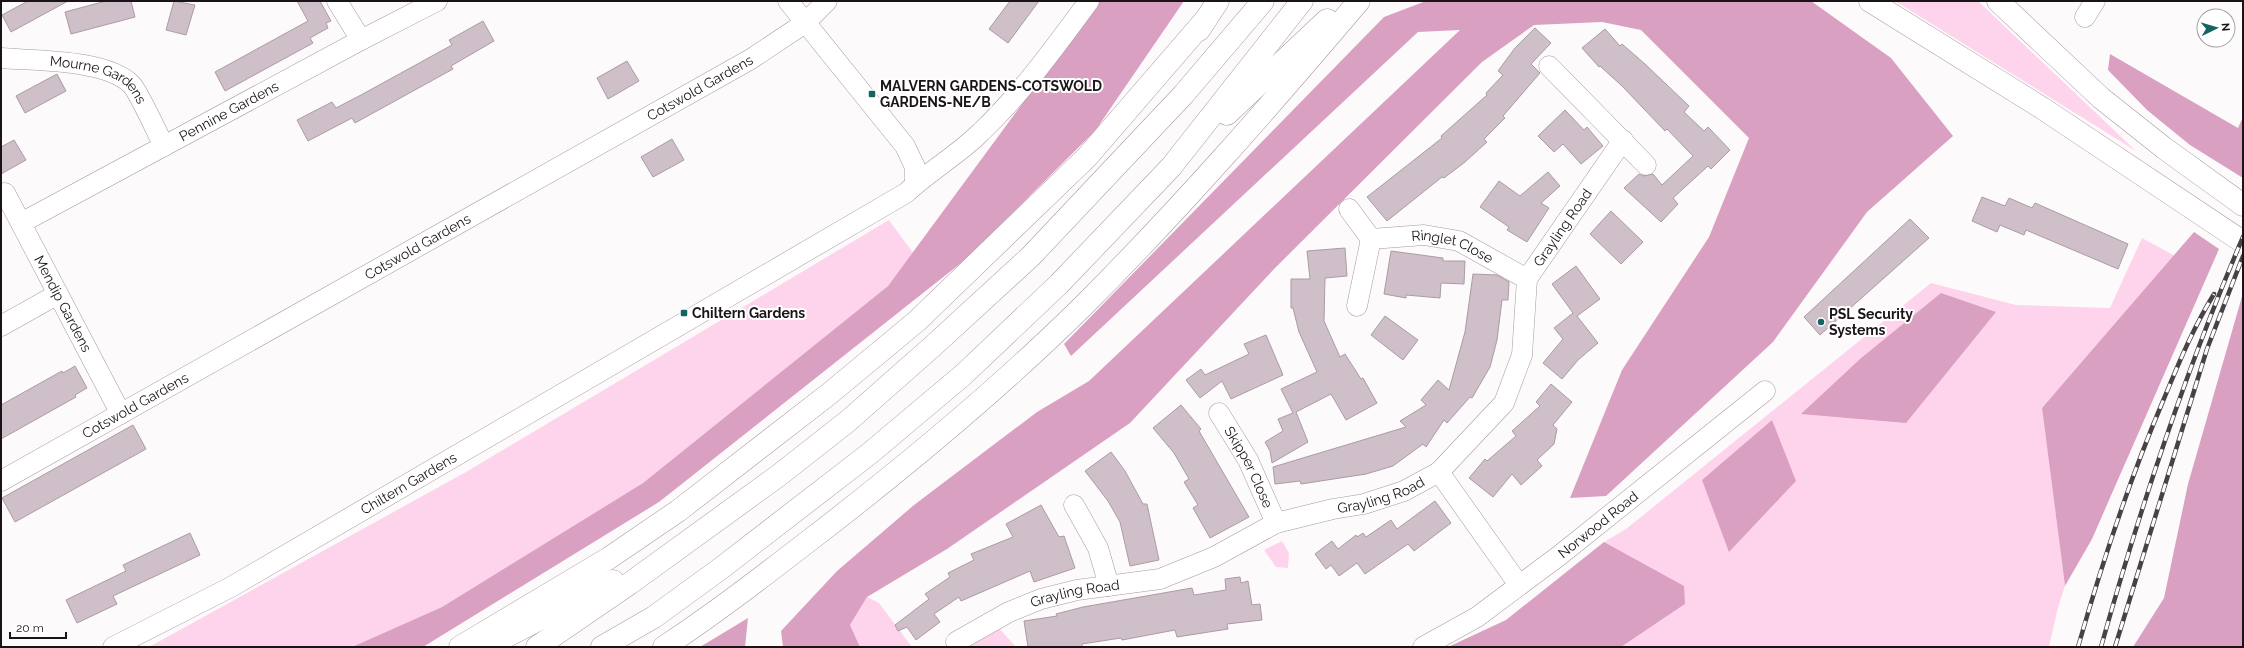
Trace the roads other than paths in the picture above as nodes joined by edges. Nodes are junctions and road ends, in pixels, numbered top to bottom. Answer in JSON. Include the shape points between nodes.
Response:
{"nodes":[{"id":1,"x":337,"y":1,"type":"edge"},
{"id":2,"x":437,"y":1,"type":"edge"},
{"id":3,"x":788,"y":1,"type":"edge"},
{"id":4,"x":827,"y":1,"type":"edge"},
{"id":5,"x":1089,"y":1,"type":"edge"},
{"id":6,"x":1263,"y":1,"type":"edge"},
{"id":7,"x":1302,"y":1,"type":"edge"},
{"id":8,"x":1349,"y":1,"type":"edge"},
{"id":9,"x":1359,"y":1,"type":"edge"},
{"id":10,"x":1870,"y":1,"type":"edge"},
{"id":11,"x":1998,"y":1,"type":"edge"},
{"id":12,"x":1212,"y":9,"type":"edge"},
{"id":13,"x":805,"y":22,"type":"junction"},
{"id":14,"x":360,"y":40,"type":"junction"},
{"id":15,"x":1,"y":58,"type":"edge"},
{"id":16,"x":1549,"y":66,"type":"dead end"},
{"id":17,"x":1623,"y":140,"type":"junction"},
{"id":18,"x":164,"y":146,"type":"junction"},
{"id":19,"x":1646,"y":165,"type":"dead end"},
{"id":20,"x":1171,"y":167,"type":"junction"},
{"id":21,"x":1107,"y":176,"type":"junction"},
{"id":22,"x":915,"y":183,"type":"junction"},
{"id":23,"x":5,"y":193,"type":"dead end"},
{"id":24,"x":2243,"y":205,"type":"edge"},
{"id":25,"x":1349,"y":208,"type":"dead end"},
{"id":26,"x":21,"y":223,"type":"junction"},
{"id":27,"x":1371,"y":239,"type":"junction"},
{"id":28,"x":2243,"y":242,"type":"edge"},
{"id":29,"x":1527,"y":279,"type":"junction"},
{"id":30,"x":58,"y":294,"type":"junction"},
{"id":31,"x":1358,"y":306,"type":"dead end"},
{"id":32,"x":1,"y":326,"type":"edge"},
{"id":33,"x":1765,"y":391,"type":"dead end"},
{"id":34,"x":1219,"y":412,"type":"dead end"},
{"id":35,"x":121,"y":414,"type":"junction"},
{"id":36,"x":1438,"y":472,"type":"junction"},
{"id":37,"x":1,"y":481,"type":"edge"},
{"id":38,"x":1074,"y":505,"type":"dead end"},
{"id":39,"x":1276,"y":523,"type":"junction"},
{"id":40,"x":697,"y":536,"type":"junction"},
{"id":41,"x":1519,"y":585,"type":"junction"},
{"id":42,"x":1109,"y":586,"type":"junction"},
{"id":43,"x":654,"y":616,"type":"junction"},
{"id":44,"x":956,"y":642,"type":"dead end"},
{"id":45,"x":113,"y":647,"type":"edge"},
{"id":46,"x":460,"y":647,"type":"edge"},
{"id":47,"x":486,"y":647,"type":"edge"},
{"id":48,"x":537,"y":647,"type":"edge"},
{"id":49,"x":602,"y":647,"type":"edge"},
{"id":50,"x":621,"y":647,"type":"edge"},
{"id":51,"x":664,"y":647,"type":"edge"},
{"id":52,"x":1423,"y":647,"type":"edge"}],
"edges":[{"from":1,"to":14,"type":"street"},
{"from":2,"to":14,"type":"street","name":"Pennine Gardens"},
{"from":3,"to":13,"type":"street"},
{"from":4,"to":13,"type":"street","name":"Cotswold Gardens"},
{"from":5,"to":22,"type":"street","name":"Chiltern Gardens","via":[[1034,76],[983,131],[966,147]]},
{"from":6,"to":21,"type":"highway","via":[[1183,95]]},
{"from":7,"to":20,"type":"highway"},
{"from":8,"to":20,"type":"highway"},
{"from":9,"to":51,"type":"highway","via":[[1255,124],[1160,227],[1075,313],[978,402],[885,481],[738,595]]},
{"from":10,"to":28,"type":"highway","via":[[2042,108]]},
{"from":11,"to":24,"type":"highway","via":[[2101,98],[2164,148]]},
{"from":12,"to":21,"type":"highway"},
{"from":12,"to":46,"type":"highway","via":[[1087,157],[917,321],[829,394],[678,511],[609,558]]},
{"from":13,"to":22,"type":"street","via":[[905,146],[915,167]]},
{"from":13,"to":35,"type":"street","name":"Cotswold Gardens","via":[[751,59]]},
{"from":14,"to":18,"type":"street","name":"Pennine Gardens"},
{"from":15,"to":18,"type":"street","name":"Mourne Gardens","via":[[105,69],[131,84]]},
{"from":16,"to":17,"type":"street"},
{"from":17,"to":19,"type":"street"},
{"from":17,"to":29,"type":"street","name":"Grayling Road"},
{"from":18,"to":26,"type":"street","name":"Pennine Gardens"},
{"from":20,"to":43,"type":"highway","via":[[1059,284],[963,375],[815,496]]},
{"from":21,"to":40,"type":"highway","via":[[1031,256],[928,351],[848,421]]},
{"from":22,"to":45,"type":"street","name":"Chiltern Gardens","via":[[906,193],[231,588]]},
{"from":23,"to":26,"type":"street","name":"Mendip Gardens"},
{"from":25,"to":27,"type":"street"},
{"from":26,"to":30,"type":"street","name":"Mendip Gardens"},
{"from":27,"to":29,"type":"street","name":"Ringlet Close","via":[[1424,235],[1459,241]]},
{"from":27,"to":31,"type":"street"},
{"from":29,"to":36,"type":"street","name":"Grayling Road","via":[[1522,355],[1504,403]]},
{"from":30,"to":32,"type":"street"},
{"from":30,"to":35,"type":"street","name":"Mendip Gardens"},
{"from":33,"to":41,"type":"street","name":"Norwood Road"},
{"from":34,"to":39,"type":"street","name":"Skipper Close","via":[[1248,460]]},
{"from":35,"to":37,"type":"street","name":"Cotswold Gardens"},
{"from":36,"to":39,"type":"street","name":"Grayling Road","via":[[1404,492],[1364,504]]},
{"from":36,"to":41,"type":"street"},
{"from":38,"to":42,"type":"street","via":[[1098,548]]},
{"from":39,"to":42,"type":"street","name":"Grayling Road","via":[[1188,569],[1160,579]]},
{"from":40,"to":47,"type":"highway"},
{"from":40,"to":48,"type":"highway"},
{"from":41,"to":52,"type":"street","name":"Norwood Road","via":[[1477,617]]},
{"from":42,"to":44,"type":"street","name":"Grayling Road","via":[[1077,590],[1041,599],[1009,612]]},
{"from":43,"to":49,"type":"highway"},
{"from":43,"to":50,"type":"highway"}]}
